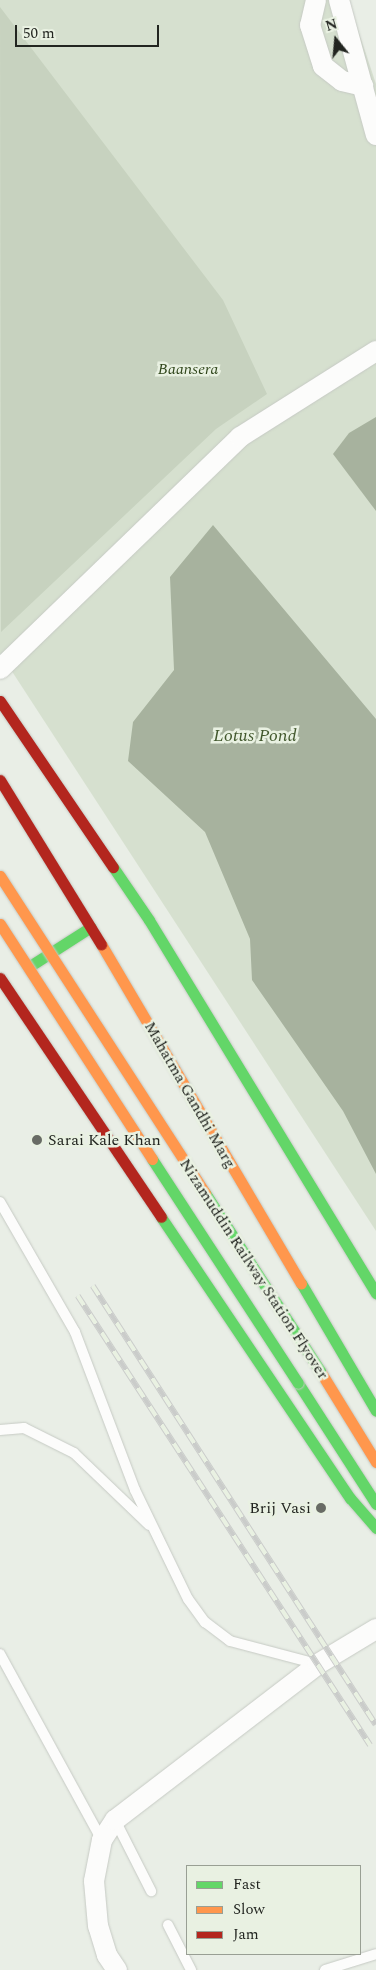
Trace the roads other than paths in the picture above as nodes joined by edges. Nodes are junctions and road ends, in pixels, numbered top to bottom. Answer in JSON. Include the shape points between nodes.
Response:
{"nodes":[{"id":1,"x":316,"y":0,"type":"edge"},
{"id":2,"x":339,"y":0,"type":"edge"},
{"id":3,"x":362,"y":86,"type":"junction"},
{"id":4,"x":376,"y":136,"type":"edge"},
{"id":5,"x":376,"y":352,"type":"edge"},
{"id":6,"x":0,"y":669,"type":"edge"},
{"id":7,"x":0,"y":701,"type":"edge"},
{"id":8,"x":0,"y":780,"type":"edge"},
{"id":9,"x":0,"y":876,"type":"edge"},
{"id":10,"x":0,"y":924,"type":"edge"},
{"id":11,"x":91,"y":927,"type":"junction"},
{"id":12,"x":9,"y":978,"type":"edge"},
{"id":13,"x":0,"y":1202,"type":"edge"},
{"id":14,"x":376,"y":1293,"type":"edge"},
{"id":15,"x":376,"y":1411,"type":"edge"},
{"id":16,"x":0,"y":1430,"type":"edge"},
{"id":17,"x":376,"y":1462,"type":"edge"},
{"id":18,"x":376,"y":1504,"type":"edge"},
{"id":19,"x":376,"y":1528,"type":"edge"},
{"id":20,"x":155,"y":1531,"type":"junction"},
{"id":21,"x":376,"y":1630,"type":"edge"},
{"id":22,"x":0,"y":1654,"type":"edge"},
{"id":23,"x":318,"y":1664,"type":"junction"},
{"id":24,"x":116,"y":1820,"type":"junction"},
{"id":25,"x":102,"y":1840,"type":"junction"},
{"id":26,"x":151,"y":1891,"type":"dead end"},
{"id":27,"x":168,"y":1926,"type":"dead end"},
{"id":28,"x":376,"y":1954,"type":"edge"},
{"id":29,"x":117,"y":1970,"type":"edge"},
{"id":30,"x":191,"y":1970,"type":"edge"},
{"id":31,"x":325,"y":1970,"type":"edge"}],
"edges":[{"from":1,"to":3,"type":"street","via":[[310,25],[324,66],[342,81]]},
{"from":2,"to":3,"type":"street"},
{"from":3,"to":4,"type":"street"},
{"from":5,"to":6,"type":"street","via":[[240,437]]},
{"from":7,"to":14,"type":"main road","via":[[149,920]]},
{"from":8,"to":11,"type":"main road","name":"Mahatma Gandhi Marg"},
{"from":9,"to":17,"type":"main road","name":"Nizamuddin Railway Station Flyover","bridge":true},
{"from":10,"to":18,"type":"main road","name":"Nizamuddin Railway Station Flyover","bridge":true},
{"from":11,"to":12,"type":"main road"},
{"from":11,"to":15,"type":"main road","name":"Mahatma Gandhi Marg"},
{"from":12,"to":19,"type":"main road","via":[[350,1498]]},
{"from":13,"to":20,"type":"lane","via":[[75,1332],[135,1490]]},
{"from":16,"to":20,"type":"lane","via":[[24,1428],[74,1453]]},
{"from":20,"to":23,"type":"lane","via":[[188,1599],[205,1622],[230,1641]]},
{"from":21,"to":23,"type":"street"},
{"from":22,"to":25,"type":"lane"},
{"from":23,"to":24,"type":"street"},
{"from":24,"to":25,"type":"street"},
{"from":24,"to":26,"type":"lane"},
{"from":25,"to":29,"type":"street","via":[[94,1882],[94,1908],[107,1955]]},
{"from":27,"to":30,"type":"lane"},
{"from":28,"to":31,"type":"lane"}]}
